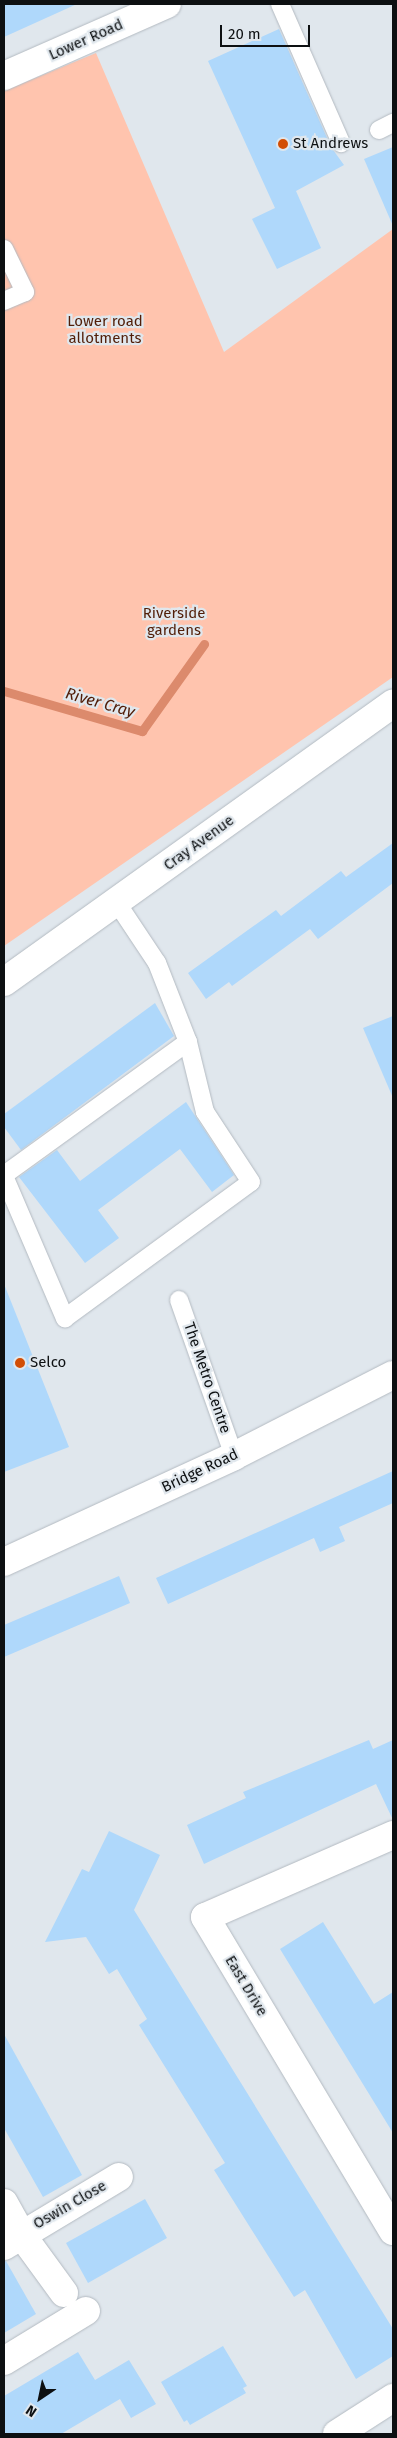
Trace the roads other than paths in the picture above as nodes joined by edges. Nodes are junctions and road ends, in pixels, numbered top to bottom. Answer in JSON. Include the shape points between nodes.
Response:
{"nodes":[{"id":1,"x":167,"y":4,"type":"edge"},
{"id":2,"x":280,"y":4,"type":"edge"},
{"id":3,"x":4,"y":76,"type":"edge"},
{"id":4,"x":341,"y":143,"type":"dead end"},
{"id":5,"x":4,"y":249,"type":"edge"},
{"id":6,"x":4,"y":301,"type":"edge"},
{"id":7,"x":393,"y":703,"type":"edge"},
{"id":8,"x":116,"y":903,"type":"junction"},
{"id":9,"x":4,"y":982,"type":"edge"},
{"id":10,"x":188,"y":1042,"type":"junction"},
{"id":11,"x":4,"y":1176,"type":"edge"},
{"id":12,"x":179,"y":1300,"type":"dead end"},
{"id":13,"x":393,"y":1375,"type":"edge"},
{"id":14,"x":234,"y":1456,"type":"junction"},
{"id":15,"x":4,"y":1562,"type":"edge"},
{"id":16,"x":393,"y":1835,"type":"edge"},
{"id":17,"x":119,"y":2177,"type":"dead end"},
{"id":18,"x":4,"y":2204,"type":"edge"},
{"id":19,"x":393,"y":2231,"type":"edge"},
{"id":20,"x":12,"y":2240,"type":"edge"},
{"id":21,"x":64,"y":2293,"type":"dead end"},
{"id":22,"x":86,"y":2310,"type":"dead end"},
{"id":23,"x":4,"y":2361,"type":"edge"},
{"id":24,"x":393,"y":2398,"type":"edge"},
{"id":25,"x":337,"y":2434,"type":"edge"}],
"edges":[{"from":1,"to":3,"type":"street","name":"Lower Road"},
{"from":2,"to":4,"type":"lane"},
{"from":5,"to":6,"type":"lane","via":[[24,292]]},
{"from":7,"to":8,"type":"street","name":"Cray Avenue"},
{"from":8,"to":9,"type":"street","name":"Cray Avenue"},
{"from":8,"to":10,"type":"lane","via":[[157,963]]},
{"from":10,"to":11,"type":"lane"},
{"from":10,"to":11,"type":"lane","via":[[205,1112],[251,1182],[64,1318]]},
{"from":12,"to":14,"type":"lane","name":"The Metro Centre"},
{"from":13,"to":14,"type":"street","name":"Bridge Road"},
{"from":14,"to":15,"type":"street","name":"Bridge Road"},
{"from":16,"to":19,"type":"street","name":"East Drive","via":[[204,1917]]},
{"from":17,"to":20,"type":"street","name":"Oswin Close"},
{"from":18,"to":20,"type":"street","name":"Oswin Close"},
{"from":20,"to":21,"type":"street","name":"Oswin Close"},
{"from":22,"to":23,"type":"street"},
{"from":24,"to":25,"type":"street"}]}
